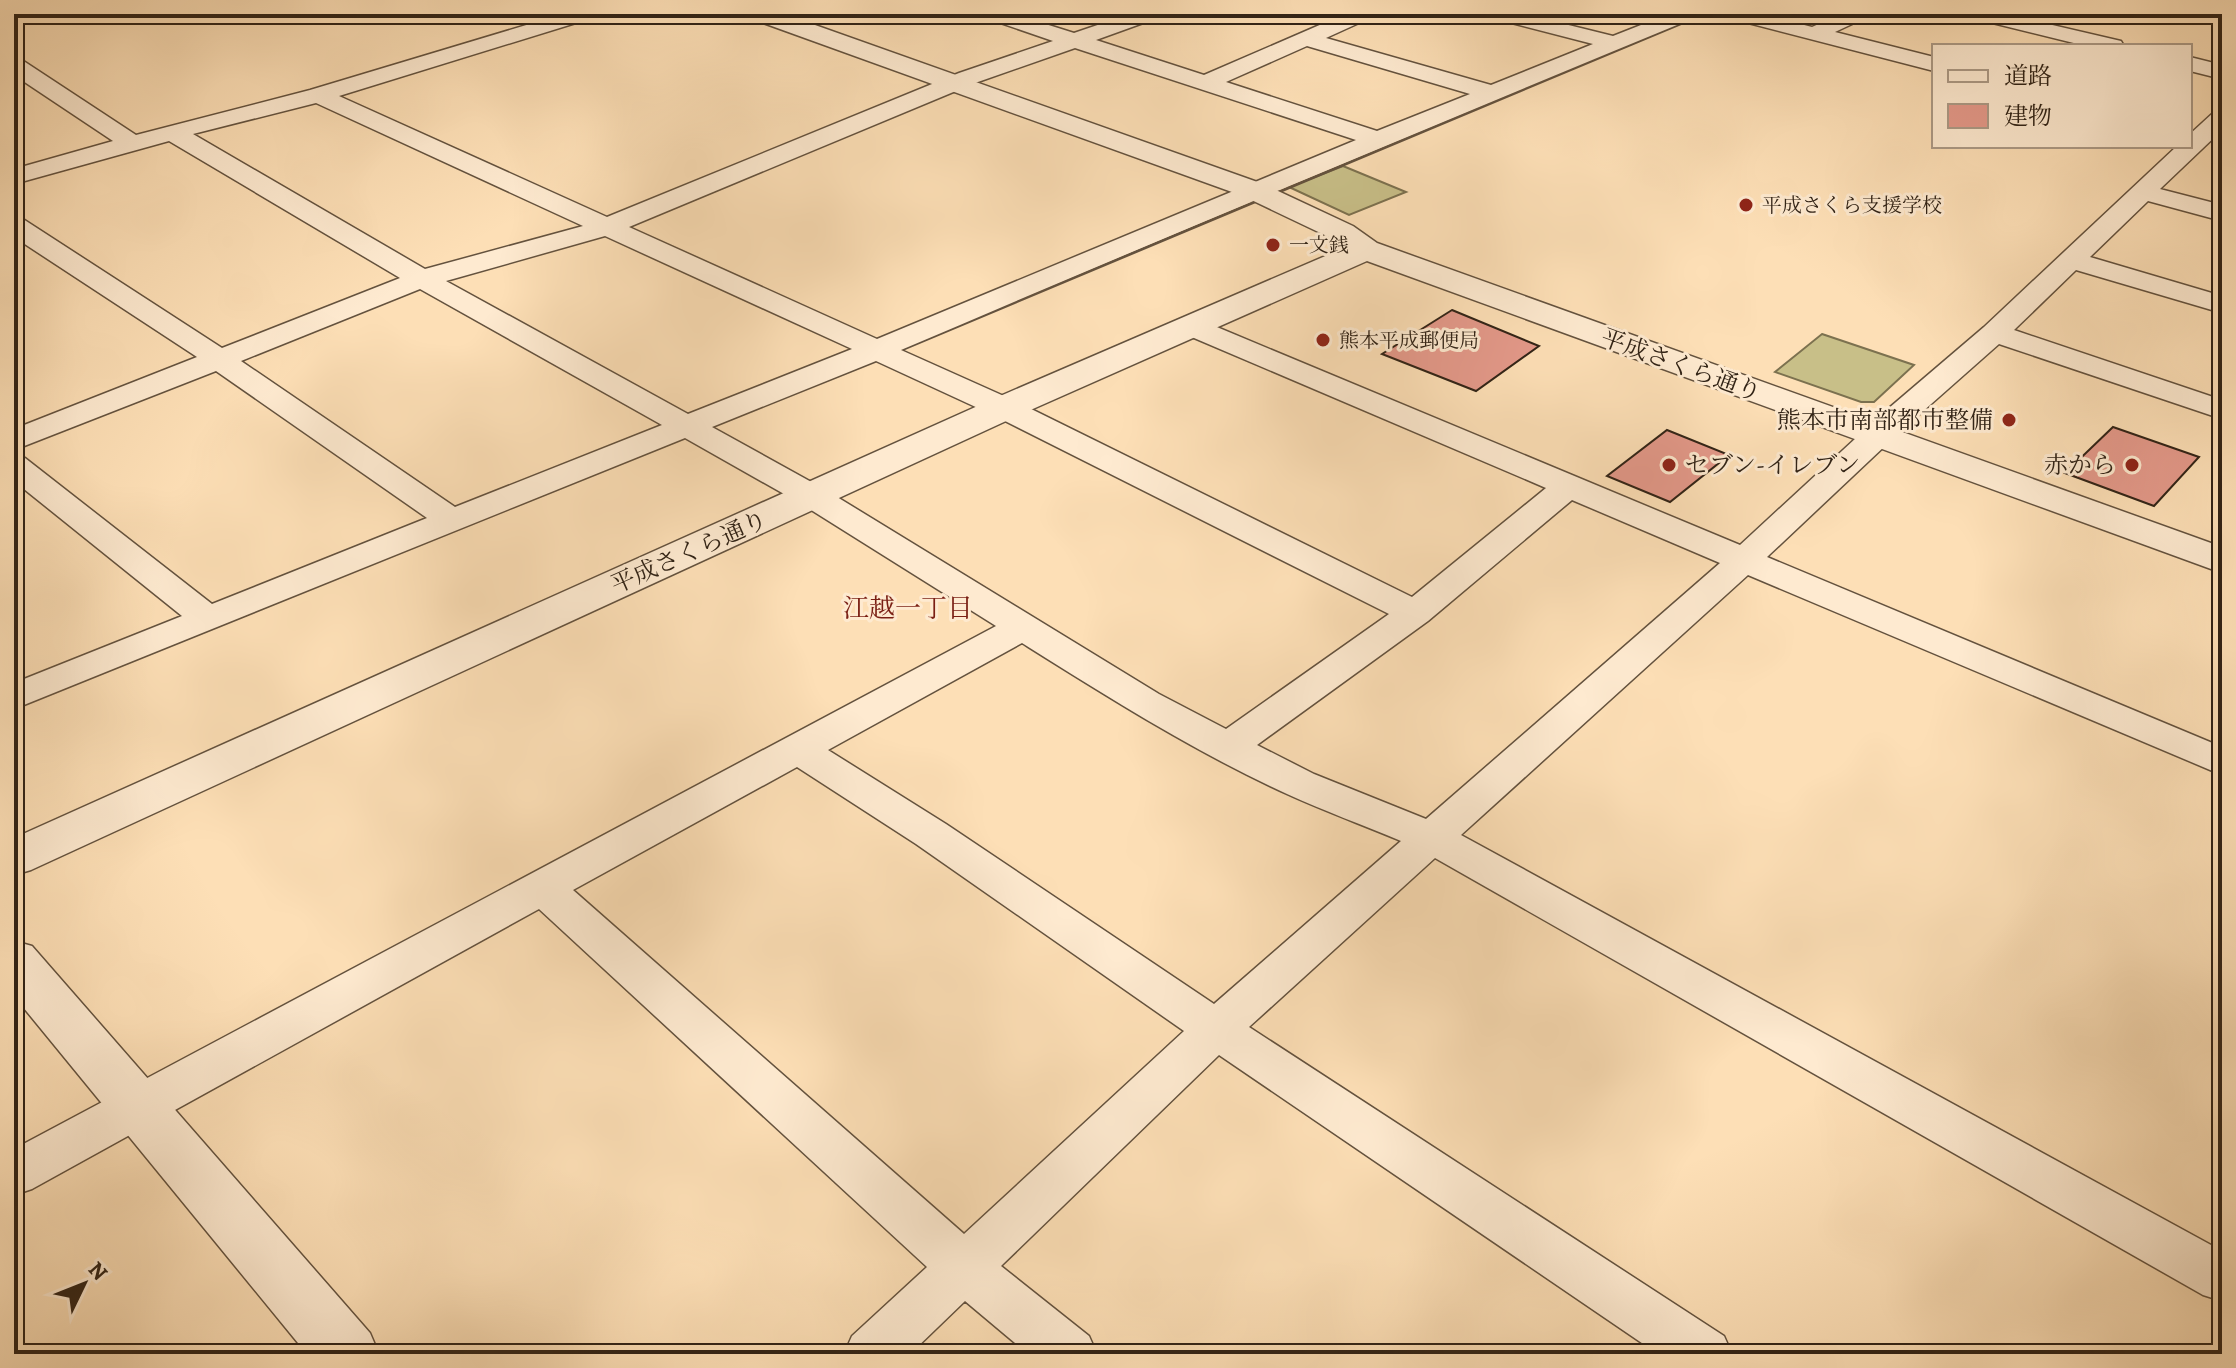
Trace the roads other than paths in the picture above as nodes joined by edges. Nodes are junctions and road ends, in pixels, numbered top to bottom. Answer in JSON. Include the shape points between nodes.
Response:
{"nodes":[{"id":1,"x":585,"y":14,"type":"edge"},
{"id":2,"x":761,"y":14,"type":"edge"},
{"id":3,"x":993,"y":14,"type":"edge"},
{"id":4,"x":1150,"y":14,"type":"edge"},
{"id":5,"x":1363,"y":14,"type":"edge"},
{"id":6,"x":1499,"y":14,"type":"edge"},
{"id":7,"x":1687,"y":14,"type":"edge"},
{"id":8,"x":1736,"y":14,"type":"edge"},
{"id":9,"x":1858,"y":14,"type":"edge"},
{"id":10,"x":1979,"y":14,"type":"edge"},
{"id":11,"x":1814,"y":34,"type":"junction"},
{"id":12,"x":1306,"y":39,"type":"junction"},
{"id":13,"x":1073,"y":41,"type":"junction"},
{"id":14,"x":1614,"y":43,"type":"junction"},
{"id":15,"x":2105,"y":44,"type":"edge"},
{"id":16,"x":1932,"y":64,"type":"edge"},
{"id":17,"x":2192,"y":64,"type":"edge"},
{"id":18,"x":14,"y":65,"type":"edge"},
{"id":19,"x":2222,"y":72,"type":"edge"},
{"id":20,"x":955,"y":84,"type":"junction"},
{"id":21,"x":1203,"y":84,"type":"junction"},
{"id":22,"x":1496,"y":94,"type":"junction"},
{"id":23,"x":318,"y":95,"type":"junction"},
{"id":24,"x":2210,"y":129,"type":"edge"},
{"id":25,"x":175,"y":134,"type":"junction"},
{"id":26,"x":1378,"y":139,"type":"junction"},
{"id":27,"x":132,"y":143,"type":"junction"},
{"id":28,"x":2192,"y":146,"type":"edge"},
{"id":29,"x":2189,"y":148,"type":"edge"},
{"id":30,"x":14,"y":177,"type":"edge"},
{"id":31,"x":1253,"y":190,"type":"junction"},
{"id":32,"x":2142,"y":192,"type":"junction"},
{"id":33,"x":2222,"y":213,"type":"edge"},
{"id":34,"x":14,"y":225,"type":"edge"},
{"id":35,"x":604,"y":228,"type":"junction"},
{"id":36,"x":1366,"y":250,"type":"junction"},
{"id":37,"x":2070,"y":260,"type":"junction"},
{"id":38,"x":422,"y":279,"type":"junction"},
{"id":39,"x":2222,"y":305,"type":"edge"},
{"id":40,"x":1190,"y":326,"type":"junction"},
{"id":41,"x":1994,"y":333,"type":"junction"},
{"id":42,"x":876,"y":350,"type":"junction"},
{"id":43,"x":218,"y":358,"type":"junction"},
{"id":44,"x":1004,"y":408,"type":"junction"},
{"id":45,"x":2222,"y":410,"type":"edge"},
{"id":46,"x":686,"y":427,"type":"junction"},
{"id":47,"x":1878,"y":435,"type":"junction"},
{"id":48,"x":14,"y":440,"type":"edge"},
{"id":49,"x":14,"y":465,"type":"edge"},
{"id":50,"x":1569,"y":486,"type":"junction"},
{"id":51,"x":812,"y":496,"type":"junction"},
{"id":52,"x":453,"y":521,"type":"junction"},
{"id":53,"x":1744,"y":560,"type":"junction"},
{"id":54,"x":2222,"y":561,"type":"edge"},
{"id":55,"x":1415,"y":613,"type":"junction"},
{"id":56,"x":207,"y":618,"type":"junction"},
{"id":57,"x":1021,"y":628,"type":"junction"},
{"id":58,"x":14,"y":697,"type":"edge"},
{"id":59,"x":1227,"y":747,"type":"junction"},
{"id":60,"x":798,"y":749,"type":"junction"},
{"id":61,"x":2222,"y":762,"type":"edge"},
{"id":62,"x":1433,"y":838,"type":"junction"},
{"id":63,"x":14,"y":858,"type":"edge"},
{"id":64,"x":543,"y":888,"type":"junction"},
{"id":65,"x":14,"y":960,"type":"edge"},
{"id":66,"x":1216,"y":1029,"type":"junction"},
{"id":67,"x":139,"y":1108,"type":"junction"},
{"id":68,"x":14,"y":1174,"type":"edge"},
{"id":69,"x":965,"y":1268,"type":"junction"},
{"id":70,"x":2222,"y":1278,"type":"edge"},
{"id":71,"x":347,"y":1354,"type":"edge"},
{"id":72,"x":872,"y":1354,"type":"edge"},
{"id":73,"x":1069,"y":1354,"type":"edge"},
{"id":74,"x":1704,"y":1354,"type":"edge"}],
"edges":[{"from":1,"to":23,"type":"street"},
{"from":2,"to":20,"type":"street","name":"平成さくら通り"},
{"from":3,"to":13,"type":"street"},
{"from":4,"to":13,"type":"street"},
{"from":5,"to":12,"type":"street"},
{"from":6,"to":14,"type":"street"},
{"from":7,"to":14,"type":"street"},
{"from":8,"to":11,"type":"street"},
{"from":9,"to":11,"type":"street"},
{"from":10,"to":15,"type":"street"},
{"from":11,"to":16,"type":"street"},
{"from":12,"to":21,"type":"street"},
{"from":12,"to":22,"type":"street"},
{"from":13,"to":20,"type":"street"},
{"from":13,"to":21,"type":"street"},
{"from":14,"to":22,"type":"street"},
{"from":17,"to":19,"type":"street"},
{"from":18,"to":27,"type":"street"},
{"from":20,"to":31,"type":"street","name":"平成さくら通り"},
{"from":20,"to":35,"type":"street"},
{"from":21,"to":26,"type":"street"},
{"from":22,"to":26,"type":"street"},
{"from":23,"to":25,"type":"street"},
{"from":23,"to":35,"type":"street"},
{"from":24,"to":28,"type":"street"},
{"from":25,"to":27,"type":"street"},
{"from":25,"to":38,"type":"street"},
{"from":26,"to":31,"type":"street"},
{"from":27,"to":30,"type":"street"},
{"from":29,"to":32,"type":"street"},
{"from":31,"to":36,"type":"street","name":"平成さくら通り","via":[[1342,232]]},
{"from":31,"to":42,"type":"street"},
{"from":32,"to":33,"type":"street"},
{"from":32,"to":37,"type":"street"},
{"from":34,"to":43,"type":"street"},
{"from":35,"to":38,"type":"street"},
{"from":35,"to":42,"type":"street"},
{"from":36,"to":40,"type":"street","name":"平成さくら通り"},
{"from":36,"to":47,"type":"street","name":"平成さくら通り"},
{"from":37,"to":39,"type":"street"},
{"from":37,"to":41,"type":"street"},
{"from":38,"to":43,"type":"street"},
{"from":38,"to":46,"type":"street"},
{"from":40,"to":44,"type":"street","name":"平成さくら通り"},
{"from":40,"to":50,"type":"street"},
{"from":41,"to":45,"type":"street"},
{"from":41,"to":47,"type":"street"},
{"from":42,"to":44,"type":"street"},
{"from":42,"to":46,"type":"street"},
{"from":43,"to":48,"type":"street"},
{"from":43,"to":52,"type":"street"},
{"from":44,"to":51,"type":"street","name":"平成さくら通り"},
{"from":44,"to":55,"type":"street"},
{"from":46,"to":51,"type":"street"},
{"from":46,"to":52,"type":"street"},
{"from":47,"to":53,"type":"street"},
{"from":47,"to":54,"type":"street","name":"平成さくら通り"},
{"from":49,"to":56,"type":"street"},
{"from":50,"to":53,"type":"street"},
{"from":50,"to":55,"type":"street"},
{"from":51,"to":57,"type":"street"},
{"from":51,"to":63,"type":"street","name":"平成さくら通り"},
{"from":52,"to":56,"type":"street"},
{"from":53,"to":61,"type":"street"},
{"from":53,"to":62,"type":"street"},
{"from":55,"to":59,"type":"street"},
{"from":56,"to":58,"type":"street"},
{"from":57,"to":59,"type":"street"},
{"from":57,"to":60,"type":"street"},
{"from":59,"to":62,"type":"street","via":[[1300,784]]},
{"from":60,"to":64,"type":"street"},
{"from":60,"to":66,"type":"street"},
{"from":62,"to":66,"type":"street"},
{"from":62,"to":70,"type":"street"},
{"from":64,"to":67,"type":"street"},
{"from":64,"to":69,"type":"street"},
{"from":65,"to":67,"type":"street"},
{"from":66,"to":69,"type":"street"},
{"from":66,"to":74,"type":"street"},
{"from":67,"to":68,"type":"street"},
{"from":67,"to":71,"type":"street"},
{"from":69,"to":72,"type":"street"},
{"from":69,"to":73,"type":"street"}]}
